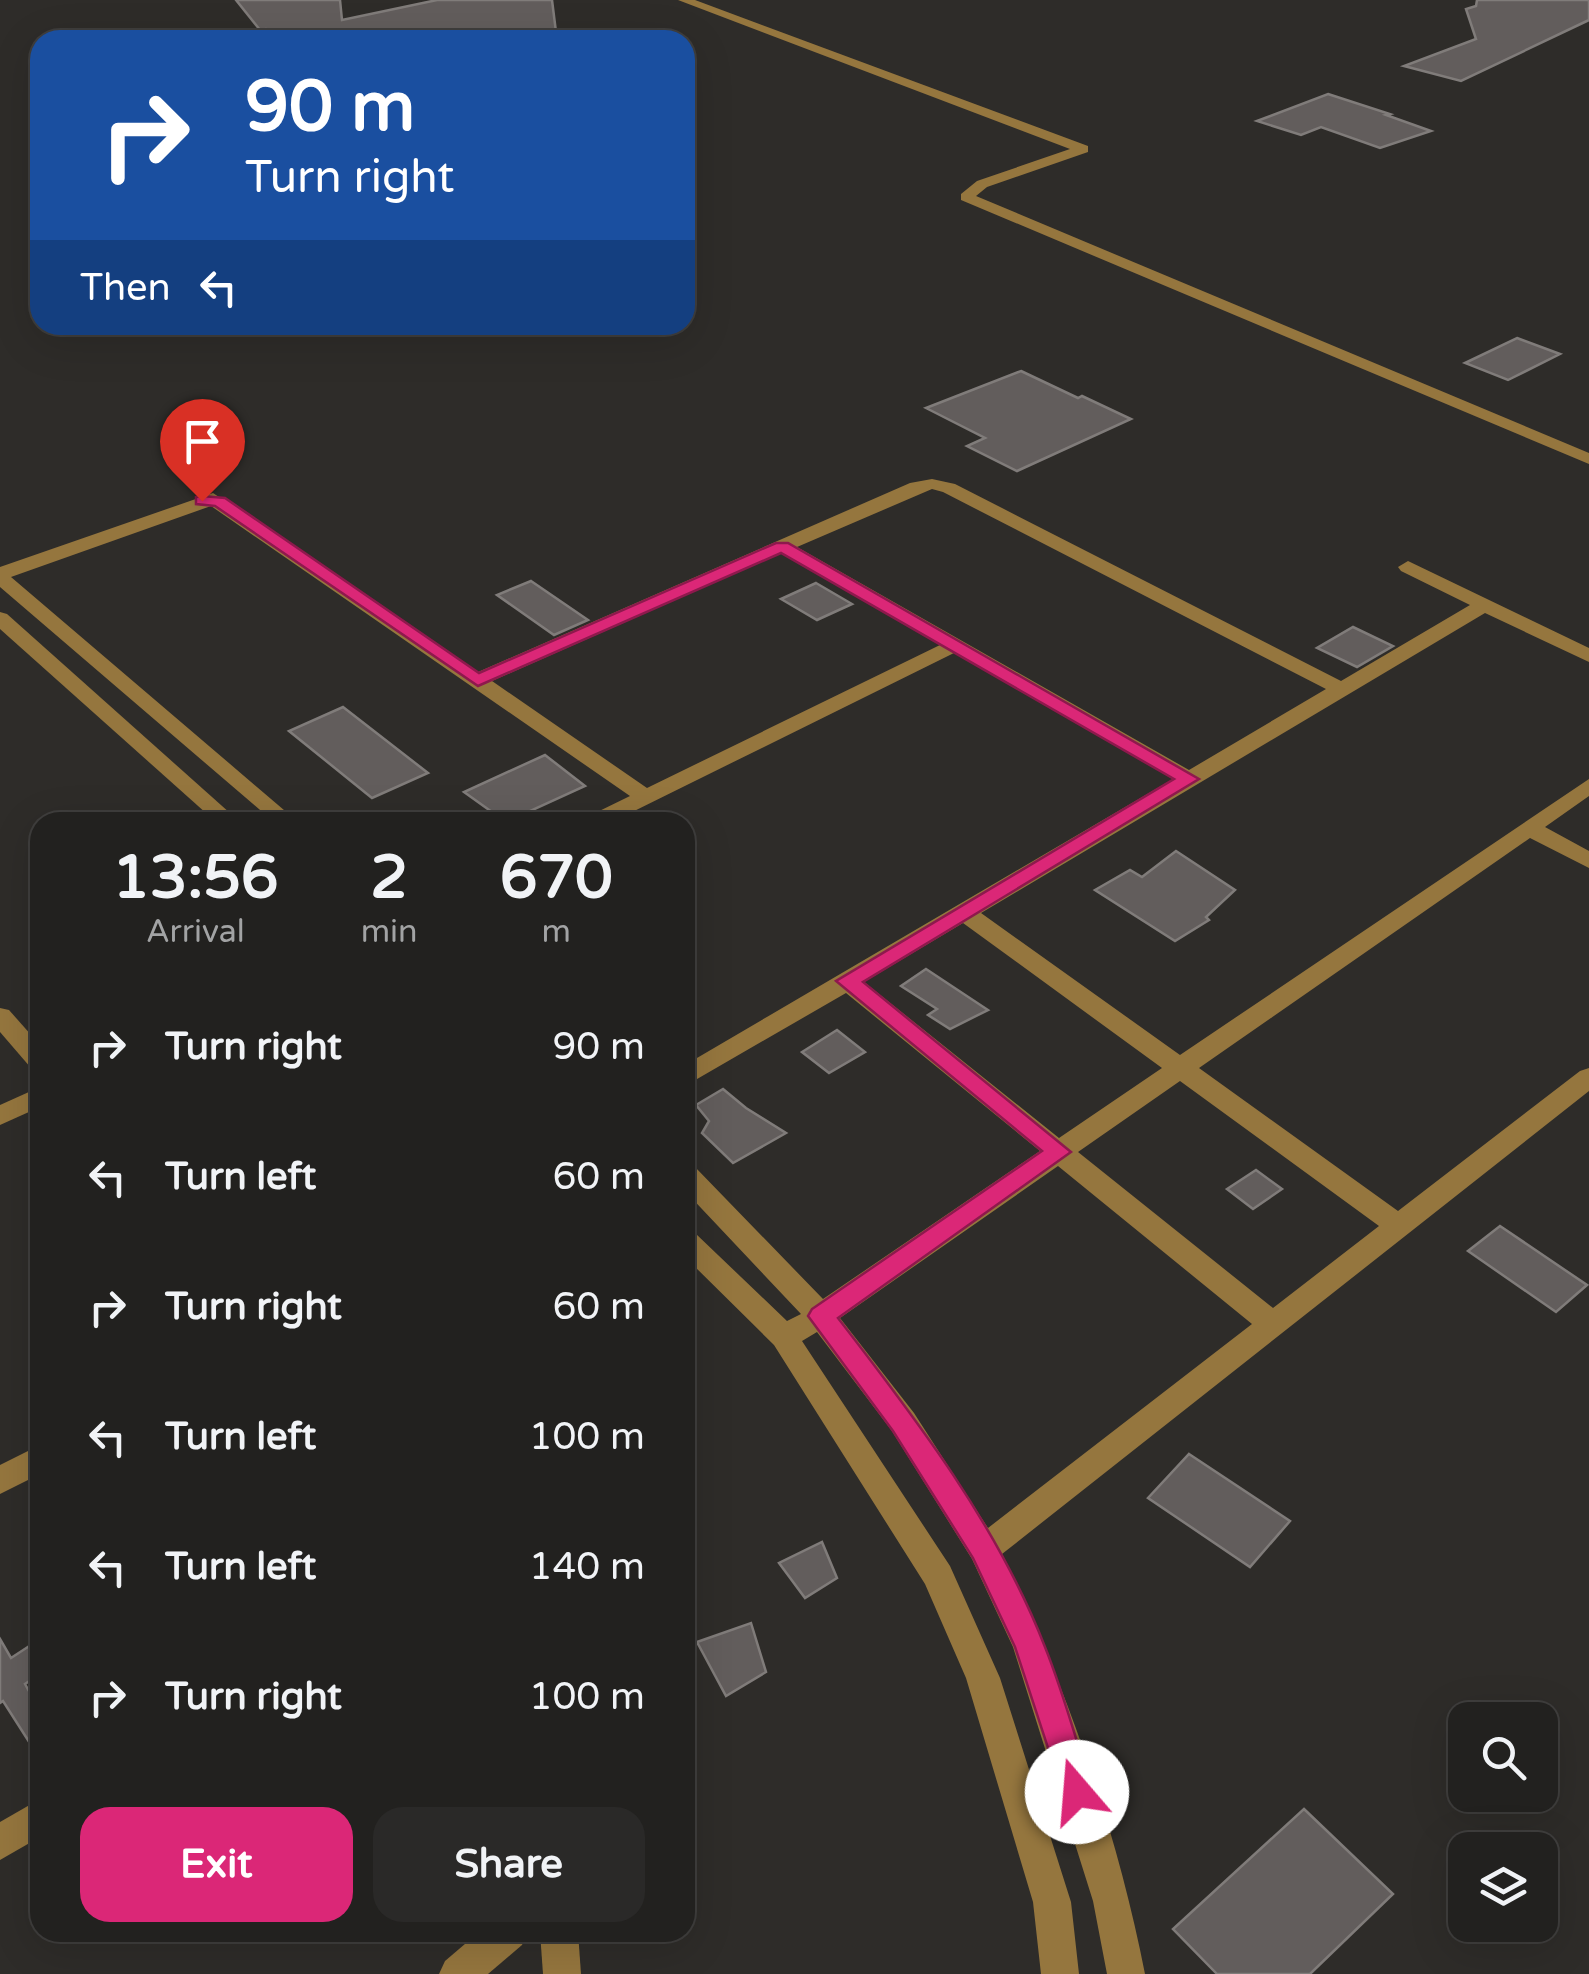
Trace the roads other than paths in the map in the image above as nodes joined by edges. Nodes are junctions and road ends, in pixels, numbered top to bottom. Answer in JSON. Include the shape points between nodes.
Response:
{"nodes":[{"id":1,"x":684,"y":0,"type":"edge"},
{"id":2,"x":1589,"y":459,"type":"edge"},
{"id":3,"x":782,"y":546,"type":"junction"},
{"id":4,"x":1408,"y":567,"type":"dead end"},
{"id":5,"x":0,"y":575,"type":"edge"},
{"id":6,"x":1484,"y":605,"type":"junction"},
{"id":7,"x":0,"y":618,"type":"edge"},
{"id":8,"x":954,"y":645,"type":"junction"},
{"id":9,"x":1589,"y":656,"type":"edge"},
{"id":10,"x":478,"y":680,"type":"junction"},
{"id":11,"x":1340,"y":690,"type":"junction"},
{"id":12,"x":1189,"y":779,"type":"junction"},
{"id":13,"x":1589,"y":786,"type":"edge"},
{"id":14,"x":646,"y":798,"type":"junction"},
{"id":15,"x":218,"y":812,"type":"edge"},
{"id":16,"x":275,"y":812,"type":"edge"},
{"id":17,"x":616,"y":812,"type":"edge"},
{"id":18,"x":1529,"y":828,"type":"junction"},
{"id":19,"x":1589,"y":861,"type":"edge"},
{"id":20,"x":964,"y":912,"type":"junction"},
{"id":21,"x":847,"y":981,"type":"junction"},
{"id":22,"x":0,"y":1016,"type":"edge"},
{"id":23,"x":30,"y":1050,"type":"edge"},
{"id":24,"x":1181,"y":1068,"type":"junction"},
{"id":25,"x":695,"y":1071,"type":"edge"},
{"id":26,"x":1589,"y":1077,"type":"edge"},
{"id":27,"x":30,"y":1101,"type":"edge"},
{"id":28,"x":0,"y":1116,"type":"edge"},
{"id":29,"x":1059,"y":1152,"type":"junction"},
{"id":30,"x":695,"y":1184,"type":"edge"},
{"id":31,"x":1399,"y":1226,"type":"junction"},
{"id":32,"x":695,"y":1250,"type":"edge"},
{"id":33,"x":822,"y":1316,"type":"junction"},
{"id":34,"x":1272,"y":1324,"type":"junction"},
{"id":35,"x":784,"y":1337,"type":"junction"},
{"id":36,"x":30,"y":1464,"type":"edge"},
{"id":37,"x":0,"y":1482,"type":"edge"},
{"id":38,"x":984,"y":1550,"type":"junction"},
{"id":39,"x":30,"y":1823,"type":"edge"},
{"id":40,"x":0,"y":1843,"type":"edge"},
{"id":41,"x":497,"y":1942,"type":"edge"},
{"id":42,"x":560,"y":1942,"type":"edge"},
{"id":43,"x":458,"y":1974,"type":"edge"},
{"id":44,"x":562,"y":1974,"type":"edge"},
{"id":45,"x":1060,"y":1974,"type":"edge"},
{"id":46,"x":1126,"y":1974,"type":"edge"}],
"edges":[{"from":1,"to":2,"type":"street","via":[[1084,149],[982,184],[966,196]]},
{"from":3,"to":8,"type":"street"},
{"from":3,"to":10,"type":"street"},
{"from":3,"to":11,"type":"street","via":[[916,487],[949,488]]},
{"from":4,"to":6,"type":"street"},
{"from":5,"to":10,"type":"street","via":[[214,499]]},
{"from":5,"to":16,"type":"street"},
{"from":6,"to":9,"type":"street"},
{"from":6,"to":11,"type":"street"},
{"from":7,"to":15,"type":"street"},
{"from":8,"to":12,"type":"street"},
{"from":8,"to":14,"type":"street"},
{"from":10,"to":14,"type":"street"},
{"from":11,"to":12,"type":"street"},
{"from":12,"to":20,"type":"street"},
{"from":13,"to":18,"type":"street"},
{"from":14,"to":17,"type":"street"},
{"from":18,"to":19,"type":"street"},
{"from":18,"to":24,"type":"street"},
{"from":20,"to":21,"type":"street"},
{"from":20,"to":24,"type":"street"},
{"from":21,"to":25,"type":"street"},
{"from":21,"to":29,"type":"street"},
{"from":22,"to":23,"type":"street"},
{"from":24,"to":29,"type":"street"},
{"from":24,"to":31,"type":"street"},
{"from":26,"to":31,"type":"street"},
{"from":27,"to":28,"type":"street"},
{"from":29,"to":33,"type":"street"},
{"from":29,"to":34,"type":"street"},
{"from":30,"to":33,"type":"street"},
{"from":31,"to":34,"type":"street"},
{"from":32,"to":35,"type":"street"},
{"from":33,"to":35,"type":"street"},
{"from":33,"to":38,"type":"street","via":[[903,1422]]},
{"from":34,"to":38,"type":"street"},
{"from":35,"to":45,"type":"street","via":[[938,1576],[983,1678],[1052,1902]]},
{"from":36,"to":37,"type":"street"},
{"from":38,"to":46,"type":"street","via":[[1030,1647],[1112,1901]]},
{"from":39,"to":40,"type":"street"},
{"from":41,"to":43,"type":"street"},
{"from":42,"to":44,"type":"street"}]}
